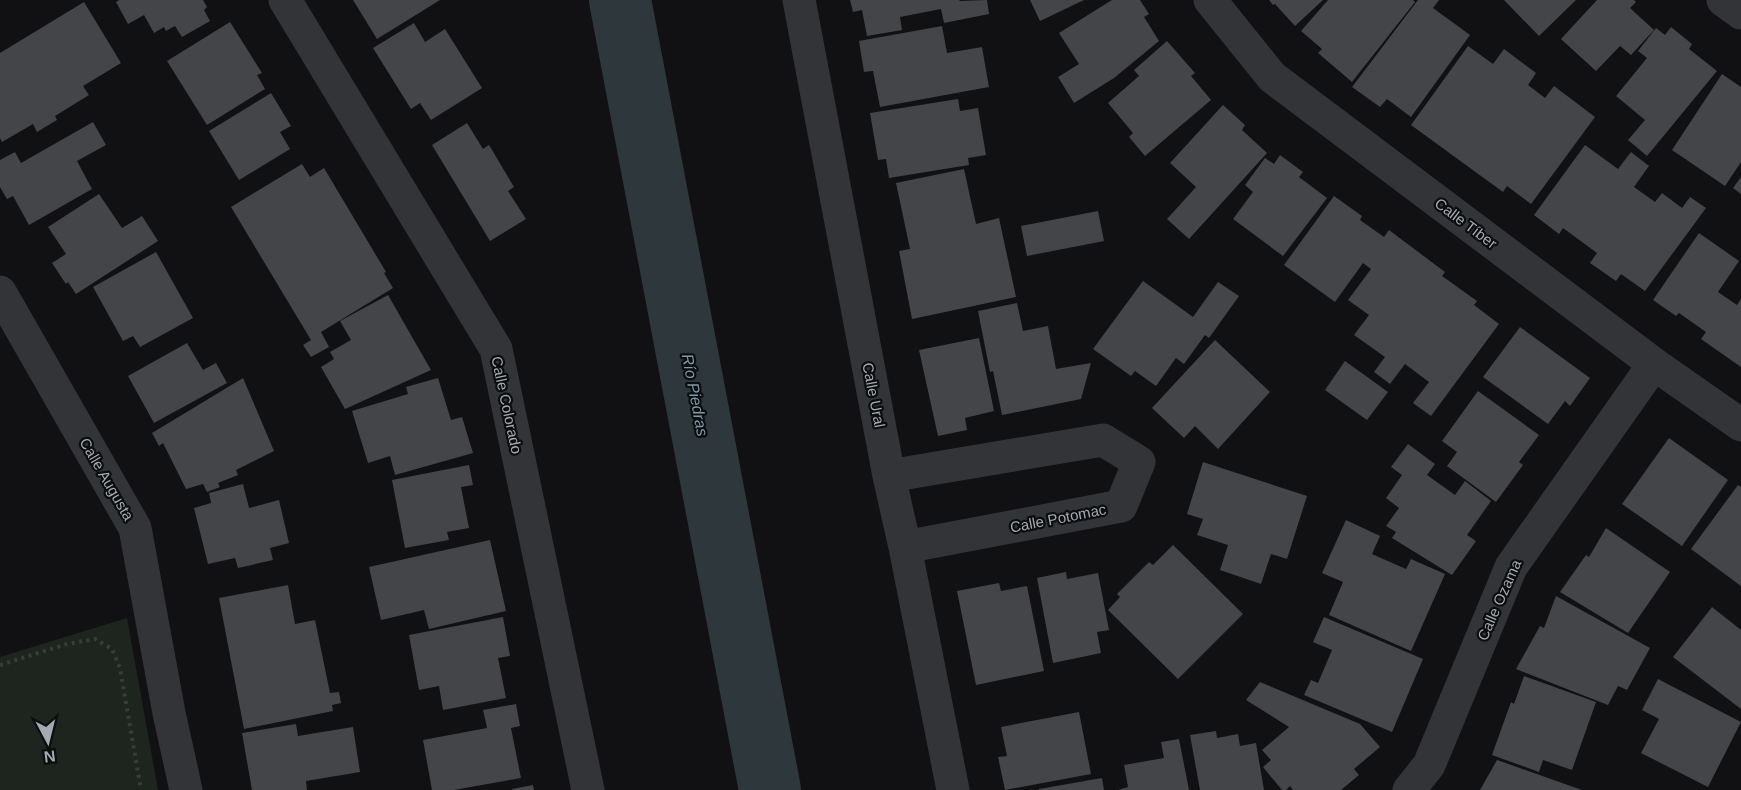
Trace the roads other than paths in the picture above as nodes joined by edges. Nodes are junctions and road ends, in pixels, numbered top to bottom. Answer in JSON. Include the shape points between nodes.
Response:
{"nodes":[{"id":1,"x":285,"y":0,"type":"edge"},
{"id":2,"x":799,"y":0,"type":"edge"},
{"id":3,"x":1210,"y":0,"type":"edge"},
{"id":4,"x":1723,"y":0,"type":"edge"},
{"id":5,"x":1741,"y":13,"type":"edge"},
{"id":6,"x":0,"y":292,"type":"edge"},
{"id":7,"x":1654,"y":364,"type":"junction"},
{"id":8,"x":1741,"y":426,"type":"edge"},
{"id":9,"x":889,"y":476,"type":"junction"},
{"id":10,"x":905,"y":547,"type":"junction"},
{"id":11,"x":186,"y":790,"type":"edge"},
{"id":12,"x":588,"y":790,"type":"edge"},
{"id":13,"x":953,"y":790,"type":"edge"},
{"id":14,"x":1409,"y":790,"type":"edge"}],
"edges":[{"from":1,"to":12,"type":"street","name":"Calle Colorado","via":[[495,349]]},
{"from":2,"to":9,"type":"street","name":"Calle Ural"},
{"from":3,"to":7,"type":"street","name":"Calle Tíber","via":[[1272,77]]},
{"from":4,"to":5,"type":"street"},
{"from":6,"to":11,"type":"street","name":"Calle Augusta","via":[[135,528]]},
{"from":7,"to":8,"type":"street","name":"Calle Tíber"},
{"from":7,"to":14,"type":"street","name":"Calle Ozama","via":[[1511,567],[1429,765]]},
{"from":9,"to":10,"type":"street","name":"Calle Ural"},
{"from":9,"to":10,"type":"street","name":"Calle Potomac","via":[[1103,440],[1139,462],[1121,506]]},
{"from":10,"to":13,"type":"street","name":"Calle Ural"}]}
